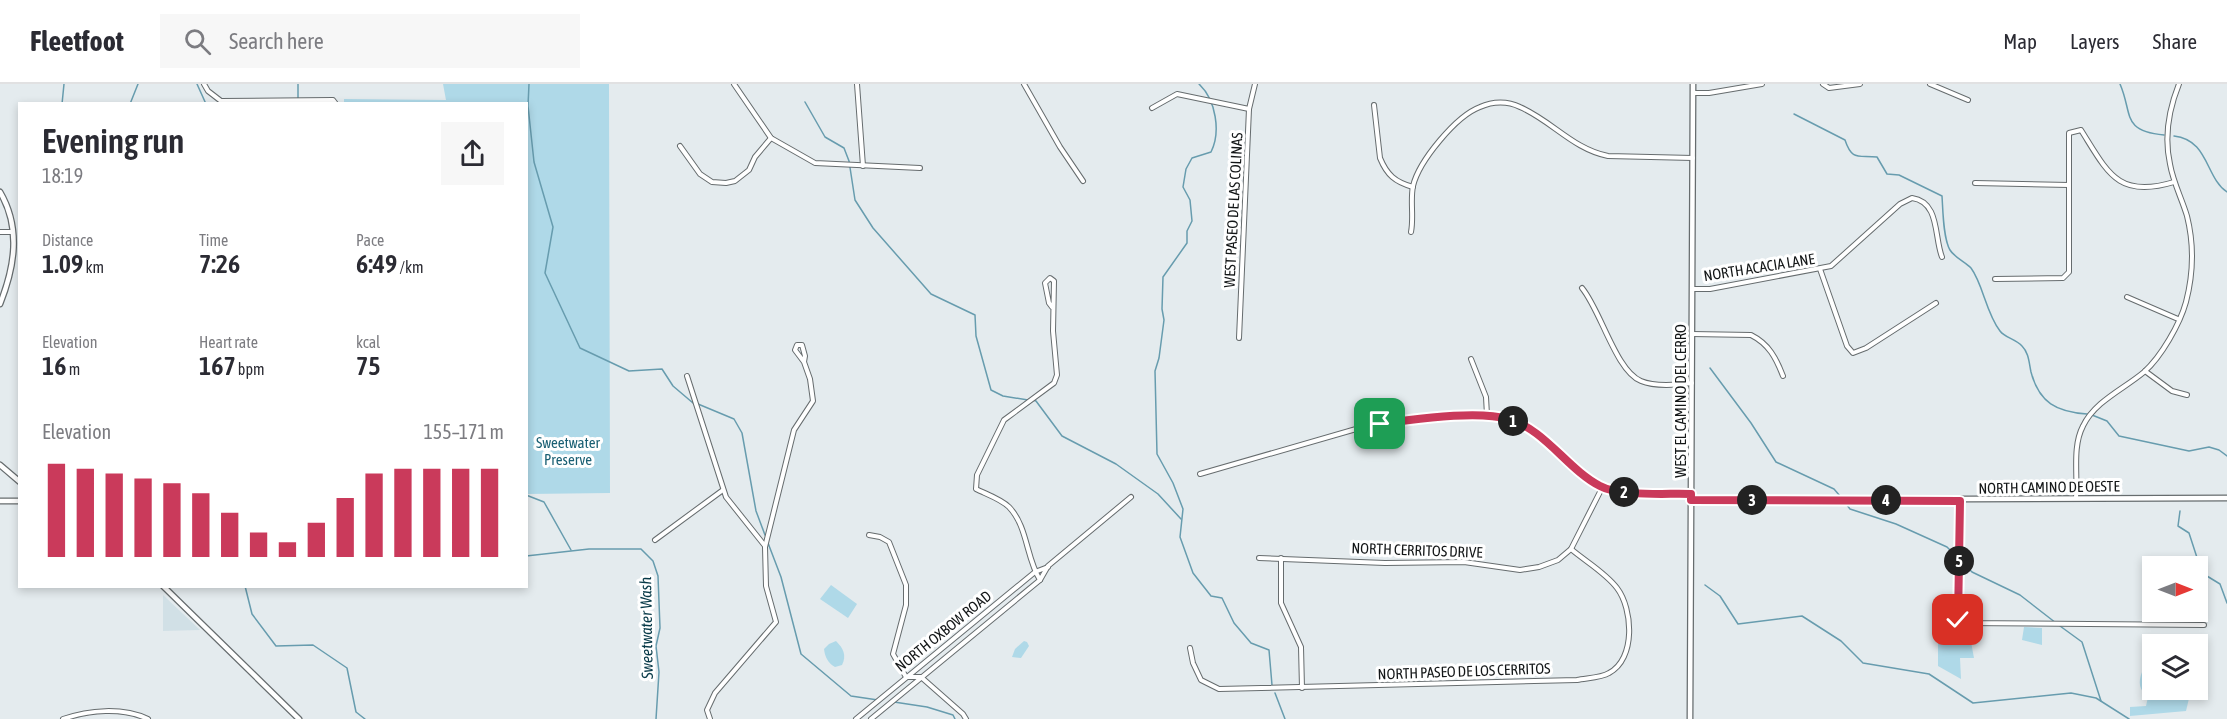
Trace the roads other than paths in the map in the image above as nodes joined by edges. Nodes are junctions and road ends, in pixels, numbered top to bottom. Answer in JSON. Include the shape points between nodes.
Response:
{"nodes":[{"id":1,"x":204,"y":84,"type":"edge"},
{"id":2,"x":734,"y":84,"type":"edge"},
{"id":3,"x":857,"y":84,"type":"edge"},
{"id":4,"x":1024,"y":84,"type":"edge"},
{"id":5,"x":1255,"y":84,"type":"edge"},
{"id":6,"x":1693,"y":84,"type":"edge"},
{"id":7,"x":1762,"y":84,"type":"edge"},
{"id":8,"x":1823,"y":84,"type":"edge"},
{"id":9,"x":1860,"y":84,"type":"edge"},
{"id":10,"x":1930,"y":84,"type":"edge"},
{"id":11,"x":2179,"y":84,"type":"edge"},
{"id":12,"x":1693,"y":93,"type":"junction"},
{"id":13,"x":1968,"y":100,"type":"dead end"},
{"id":14,"x":334,"y":102,"type":"edge"},
{"id":15,"x":1374,"y":105,"type":"dead end"},
{"id":16,"x":1152,"y":108,"type":"dead end"},
{"id":17,"x":1249,"y":109,"type":"junction"},
{"id":18,"x":771,"y":138,"type":"junction"},
{"id":19,"x":680,"y":146,"type":"dead end"},
{"id":20,"x":1693,"y":158,"type":"junction"},
{"id":21,"x":863,"y":166,"type":"junction"},
{"id":22,"x":920,"y":168,"type":"dead end"},
{"id":23,"x":1083,"y":181,"type":"dead end"},
{"id":24,"x":2175,"y":182,"type":"junction"},
{"id":25,"x":1975,"y":183,"type":"dead end"},
{"id":26,"x":2069,"y":185,"type":"junction"},
{"id":27,"x":1413,"y":187,"type":"junction"},
{"id":28,"x":0,"y":192,"type":"edge"},
{"id":29,"x":0,"y":232,"type":"edge"},
{"id":30,"x":13,"y":232,"type":"junction"},
{"id":31,"x":1411,"y":232,"type":"dead end"},
{"id":32,"x":1942,"y":257,"type":"dead end"},
{"id":33,"x":1820,"y":269,"type":"junction"},
{"id":34,"x":1995,"y":279,"type":"dead end"},
{"id":35,"x":1582,"y":288,"type":"dead end"},
{"id":36,"x":1692,"y":289,"type":"junction"},
{"id":37,"x":2127,"y":297,"type":"dead end"},
{"id":38,"x":1936,"y":303,"type":"dead end"},
{"id":39,"x":0,"y":304,"type":"edge"},
{"id":40,"x":1052,"y":307,"type":"junction"},
{"id":41,"x":2178,"y":319,"type":"junction"},
{"id":42,"x":1692,"y":334,"type":"junction"},
{"id":43,"x":1239,"y":338,"type":"dead end"},
{"id":44,"x":1471,"y":359,"type":"dead end"},
{"id":45,"x":804,"y":362,"type":"dead end"},
{"id":46,"x":2145,"y":371,"type":"junction"},
{"id":47,"x":687,"y":376,"type":"dead end"},
{"id":48,"x":1783,"y":376,"type":"dead end"},
{"id":49,"x":1692,"y":383,"type":"junction"},
{"id":50,"x":2187,"y":395,"type":"dead end"},
{"id":51,"x":1487,"y":415,"type":"junction"},
{"id":52,"x":0,"y":465,"type":"edge"},
{"id":53,"x":1200,"y":474,"type":"dead end"},
{"id":54,"x":18,"y":480,"type":"edge"},
{"id":55,"x":1602,"y":488,"type":"junction"},
{"id":56,"x":723,"y":490,"type":"junction"},
{"id":57,"x":1131,"y":496,"type":"dead end"},
{"id":58,"x":1691,"y":497,"type":"junction"},
{"id":59,"x":2076,"y":498,"type":"junction"},
{"id":60,"x":2227,"y":498,"type":"edge"},
{"id":61,"x":0,"y":501,"type":"edge"},
{"id":62,"x":18,"y":501,"type":"edge"},
{"id":63,"x":1960,"y":501,"type":"junction"},
{"id":64,"x":869,"y":535,"type":"dead end"},
{"id":65,"x":655,"y":540,"type":"dead end"},
{"id":66,"x":765,"y":547,"type":"junction"},
{"id":67,"x":1571,"y":549,"type":"junction"},
{"id":68,"x":1259,"y":558,"type":"dead end"},
{"id":69,"x":1281,"y":558,"type":"junction"},
{"id":70,"x":1048,"y":566,"type":"junction"},
{"id":71,"x":1035,"y":572,"type":"junction"},
{"id":72,"x":1040,"y":580,"type":"junction"},
{"id":73,"x":165,"y":588,"type":"edge"},
{"id":74,"x":2204,"y":625,"type":"dead end"},
{"id":75,"x":1190,"y":648,"type":"dead end"},
{"id":76,"x":906,"y":677,"type":"junction"},
{"id":77,"x":921,"y":677,"type":"junction"},
{"id":78,"x":1302,"y":688,"type":"junction"},
{"id":79,"x":79,"y":716,"type":"edge"},
{"id":80,"x":63,"y":719,"type":"edge"},
{"id":81,"x":148,"y":719,"type":"edge"},
{"id":82,"x":299,"y":719,"type":"edge"},
{"id":83,"x":710,"y":719,"type":"edge"},
{"id":84,"x":856,"y":719,"type":"edge"},
{"id":85,"x":871,"y":719,"type":"edge"},
{"id":86,"x":966,"y":719,"type":"edge"},
{"id":87,"x":1690,"y":719,"type":"edge"}],
"edges":[{"from":1,"to":14,"type":"street","via":[[221,101]]},
{"from":2,"to":18,"type":"street"},
{"from":3,"to":21,"type":"street"},
{"from":4,"to":23,"type":"street"},
{"from":5,"to":17,"type":"street","name":"WEST PASEO DE LAS COLINAS"},
{"from":6,"to":12,"type":"street","name":"WEST EL CAMINO DEL CERRO"},
{"from":7,"to":12,"type":"street"},
{"from":8,"to":9,"type":"street","via":[[1829,88]]},
{"from":10,"to":13,"type":"street"},
{"from":11,"to":24,"type":"street","via":[[2167,138]]},
{"from":12,"to":20,"type":"street","name":"WEST EL CAMINO DEL CERRO"},
{"from":15,"to":27,"type":"street","via":[[1383,166],[1396,181]]},
{"from":16,"to":17,"type":"street","via":[[1177,94]]},
{"from":17,"to":43,"type":"street","name":"WEST PASEO DE LAS COLINAS"},
{"from":18,"to":19,"type":"street","via":[[749,170],[726,183],[712,182],[700,174]]},
{"from":18,"to":21,"type":"street","via":[[815,163]]},
{"from":20,"to":27,"type":"street","via":[[1597,154],[1575,144],[1523,107],[1500,102],[1468,113],[1430,152]]},
{"from":20,"to":36,"type":"street","name":"WEST EL CAMINO DEL CERRO"},
{"from":21,"to":22,"type":"street"},
{"from":24,"to":26,"type":"street","via":[[2147,189],[2120,182],[2103,165],[2081,130],[2068,133]]},
{"from":24,"to":41,"type":"street","via":[[2187,218],[2192,259],[2185,305]]},
{"from":25,"to":26,"type":"street"},
{"from":26,"to":34,"type":"street","via":[[2070,272],[2066,277]]},
{"from":27,"to":31,"type":"street"},
{"from":28,"to":30,"type":"street"},
{"from":29,"to":30,"type":"street"},
{"from":30,"to":39,"type":"street","via":[[14,260]]},
{"from":32,"to":33,"type":"street","name":"NORTH ACACIA LANE","via":[[1932,211],[1924,202],[1912,198],[1900,204],[1841,259]]},
{"from":33,"to":36,"type":"street","name":"NORTH ACACIA LANE"},
{"from":33,"to":38,"type":"street","via":[[1847,346],[1853,353]]},
{"from":35,"to":49,"type":"street","via":[[1629,374],[1643,383]]},
{"from":36,"to":42,"type":"street","name":"WEST EL CAMINO DEL CERRO"},
{"from":37,"to":41,"type":"street"},
{"from":40,"to":40,"type":"street","via":[[1055,289],[1050,278],[1045,284]]},
{"from":40,"to":71,"type":"street","via":[[1057,375],[1054,383],[1004,420],[975,484],[976,489],[1008,507],[1022,527]]},
{"from":41,"to":46,"type":"street","via":[[2168,341]]},
{"from":42,"to":48,"type":"street","via":[[1751,335],[1760,339],[1772,352]]},
{"from":42,"to":49,"type":"street","name":"WEST EL CAMINO DEL CERRO"},
{"from":44,"to":51,"type":"street","via":[[1486,397]]},
{"from":45,"to":66,"type":"street","via":[[813,401],[794,430]]},
{"from":46,"to":50,"type":"street","via":[[2172,392]]},
{"from":46,"to":59,"type":"street","via":[[2101,404],[2083,425],[2077,444]]},
{"from":47,"to":56,"type":"street"},
{"from":49,"to":58,"type":"street","name":"WEST EL CAMINO DEL CERRO"},
{"from":51,"to":53,"type":"street","name":"NORTH CAMINO DE OESTE","via":[[1400,421],[1363,428]]},
{"from":51,"to":55,"type":"street","name":"NORTH CAMINO DE OESTE","via":[[1510,420],[1539,436]]},
{"from":52,"to":54,"type":"street"},
{"from":55,"to":58,"type":"street","name":"NORTH CAMINO DE OESTE"},
{"from":55,"to":67,"type":"street"},
{"from":56,"to":65,"type":"street"},
{"from":56,"to":66,"type":"street"},
{"from":57,"to":70,"type":"street","name":"NORTH OXBOW ROAD"},
{"from":58,"to":63,"type":"street","name":"NORTH CAMINO DE OESTE"},
{"from":58,"to":87,"type":"street","name":"WEST EL CAMINO DEL CERRO"},
{"from":59,"to":60,"type":"street","name":"NORTH CAMINO DE OESTE"},
{"from":59,"to":63,"type":"street","name":"NORTH CAMINO DE OESTE"},
{"from":61,"to":62,"type":"street"},
{"from":63,"to":74,"type":"street","via":[[1960,623]]},
{"from":64,"to":76,"type":"street","via":[[889,542],[906,585],[906,605],[893,654]]},
{"from":66,"to":83,"type":"street","via":[[766,585],[776,622],[715,693],[707,710]]},
{"from":67,"to":69,"type":"street","name":"NORTH CERRITOS DRIVE","via":[[1548,564],[1520,570],[1464,562]]},
{"from":67,"to":78,"type":"street","name":"NORTH PASEO DE LOS CERRITOS","via":[[1616,587],[1629,615],[1627,648],[1609,674],[1577,680]]},
{"from":68,"to":69,"type":"street","name":"NORTH CERRITOS DRIVE"},
{"from":69,"to":78,"type":"street","via":[[1281,603],[1301,646]]},
{"from":70,"to":71,"type":"street","name":"NORTH OXBOW ROAD"},
{"from":70,"to":72,"type":"street","name":"NORTH OXBOW ROAD"},
{"from":71,"to":72,"type":"street"},
{"from":71,"to":76,"type":"street","name":"NORTH OXBOW ROAD"},
{"from":72,"to":77,"type":"street","name":"NORTH OXBOW ROAD"},
{"from":73,"to":82,"type":"street"},
{"from":75,"to":78,"type":"street","name":"NORTH PASEO DE LOS CERRITOS","via":[[1201,680],[1219,689]]},
{"from":76,"to":77,"type":"street"},
{"from":76,"to":84,"type":"street","name":"NORTH OXBOW ROAD"},
{"from":77,"to":85,"type":"street","name":"NORTH OXBOW ROAD"},
{"from":77,"to":86,"type":"street"},
{"from":79,"to":80,"type":"street"},
{"from":79,"to":81,"type":"street","via":[[107,711]]}]}
